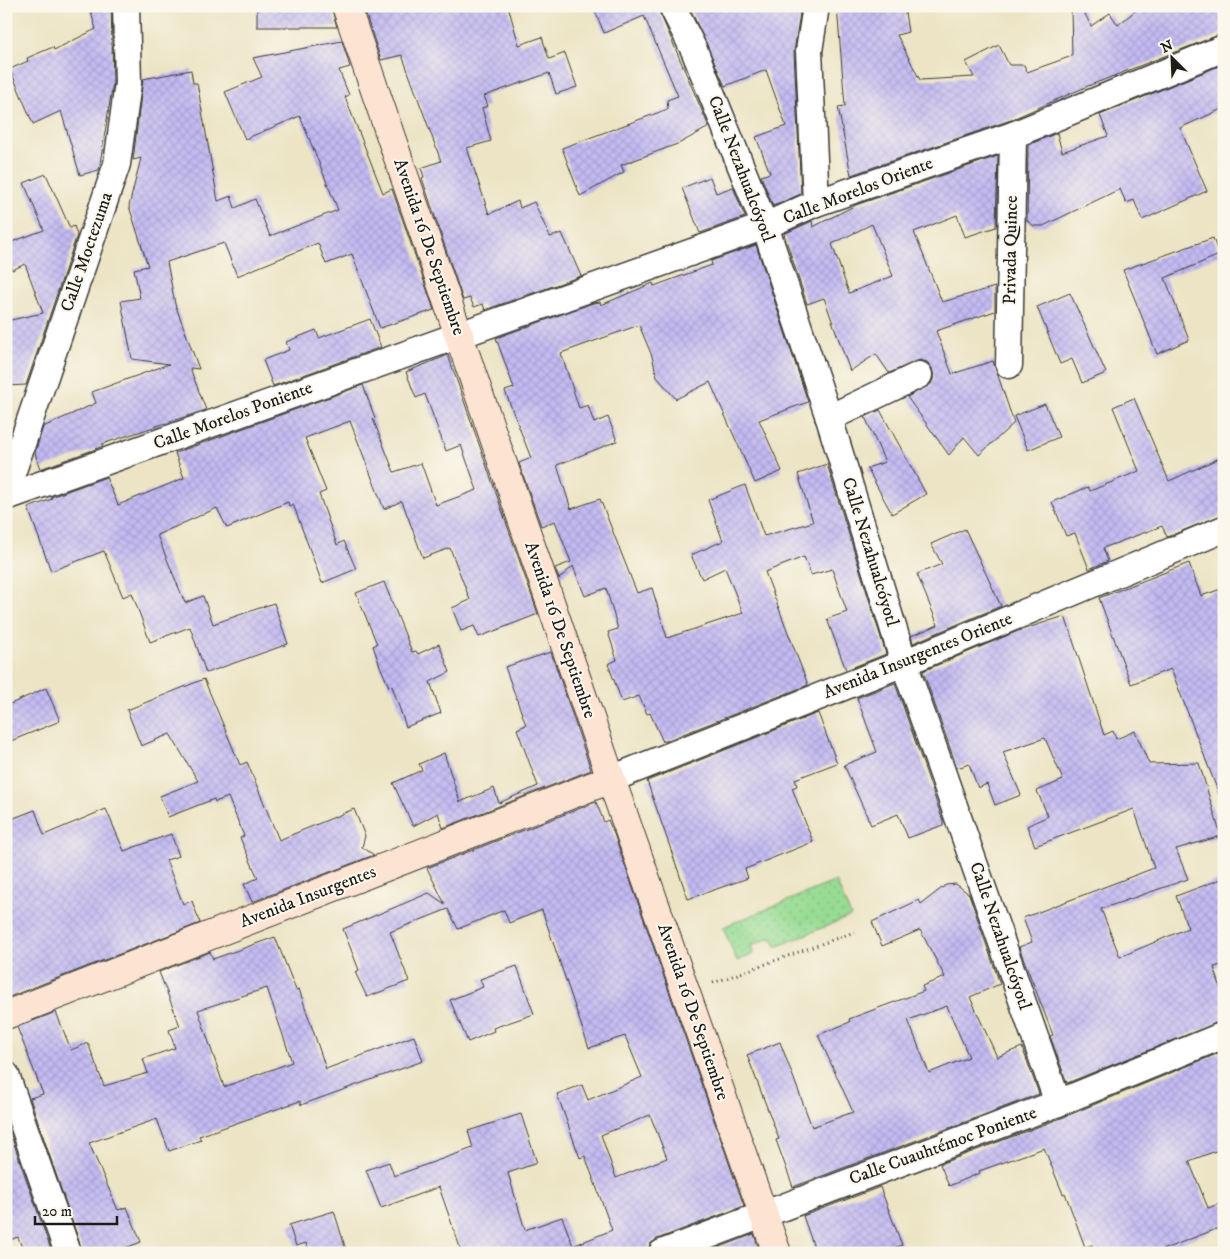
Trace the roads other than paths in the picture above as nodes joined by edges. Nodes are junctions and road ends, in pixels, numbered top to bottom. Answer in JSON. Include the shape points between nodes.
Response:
{"nodes":[{"id":1,"x":126,"y":6,"type":"edge"},
{"id":2,"x":346,"y":6,"type":"edge"},
{"id":3,"x":672,"y":6,"type":"edge"},
{"id":4,"x":816,"y":6,"type":"edge"},
{"id":5,"x":1224,"y":48,"type":"edge"},
{"id":6,"x":1013,"y":135,"type":"junction"},
{"id":7,"x":816,"y":204,"type":"junction"},
{"id":8,"x":765,"y":226,"type":"junction"},
{"id":9,"x":460,"y":335,"type":"junction"},
{"id":10,"x":1009,"y":365,"type":"dead end"},
{"id":11,"x":918,"y":375,"type":"dead end"},
{"id":12,"x":829,"y":418,"type":"junction"},
{"id":13,"x":6,"y":491,"type":"edge"},
{"id":14,"x":6,"y":497,"type":"edge"},
{"id":15,"x":1222,"y":537,"type":"edge"},
{"id":16,"x":904,"y":663,"type":"junction"},
{"id":17,"x":611,"y":779,"type":"junction"},
{"id":18,"x":6,"y":1015,"type":"edge"},
{"id":19,"x":1224,"y":1035,"type":"edge"},
{"id":20,"x":6,"y":1075,"type":"edge"},
{"id":21,"x":1058,"y":1103,"type":"junction"},
{"id":22,"x":764,"y":1213,"type":"junction"},
{"id":23,"x":68,"y":1253,"type":"edge"},
{"id":24,"x":662,"y":1253,"type":"edge"},
{"id":25,"x":776,"y":1253,"type":"edge"}],
"edges":[{"from":1,"to":13,"type":"street","name":"Calle Moctezuma","via":[[128,83],[117,164]]},
{"from":2,"to":9,"type":"main road","name":"Avenida 16 De Septiembre"},
{"from":3,"to":8,"type":"street","name":"Calle Nezahualcóyotl","via":[[694,50]]},
{"from":4,"to":7,"type":"street","via":[[809,51]]},
{"from":5,"to":6,"type":"street","name":"Calle Morelos Oriente"},
{"from":6,"to":7,"type":"street","name":"Calle Morelos Oriente"},
{"from":6,"to":10,"type":"street","name":"Privada Quince"},
{"from":7,"to":8,"type":"street","name":"Calle Morelos Oriente"},
{"from":8,"to":9,"type":"street","name":"Calle Morelos Oriente"},
{"from":8,"to":12,"type":"street","name":"Calle Nezahualcóyotl"},
{"from":9,"to":14,"type":"street","name":"Calle Morelos Poniente"},
{"from":9,"to":17,"type":"main road","name":"Avenida 16 De Septiembre"},
{"from":11,"to":12,"type":"street"},
{"from":12,"to":16,"type":"street","name":"Calle Nezahualcóyotl"},
{"from":15,"to":16,"type":"street","name":"Avenida Insurgentes Oriente"},
{"from":16,"to":17,"type":"street","name":"Avenida Insurgentes Oriente"},
{"from":16,"to":21,"type":"street","name":"Calle Nezahualcóyotl"},
{"from":17,"to":18,"type":"main road","name":"Avenida Insurgentes"},
{"from":17,"to":22,"type":"main road","name":"Avenida 16 De Septiembre"},
{"from":19,"to":21,"type":"street","name":"Calle Cuauhtémoc Poniente"},
{"from":20,"to":23,"type":"street"},
{"from":21,"to":22,"type":"street","name":"Calle Cuauhtémoc Poniente"},
{"from":22,"to":24,"type":"street","name":"Calle Cuauhtémoc Poniente"},
{"from":22,"to":25,"type":"main road","name":"Avenida 16 De Septiembre"}]}
